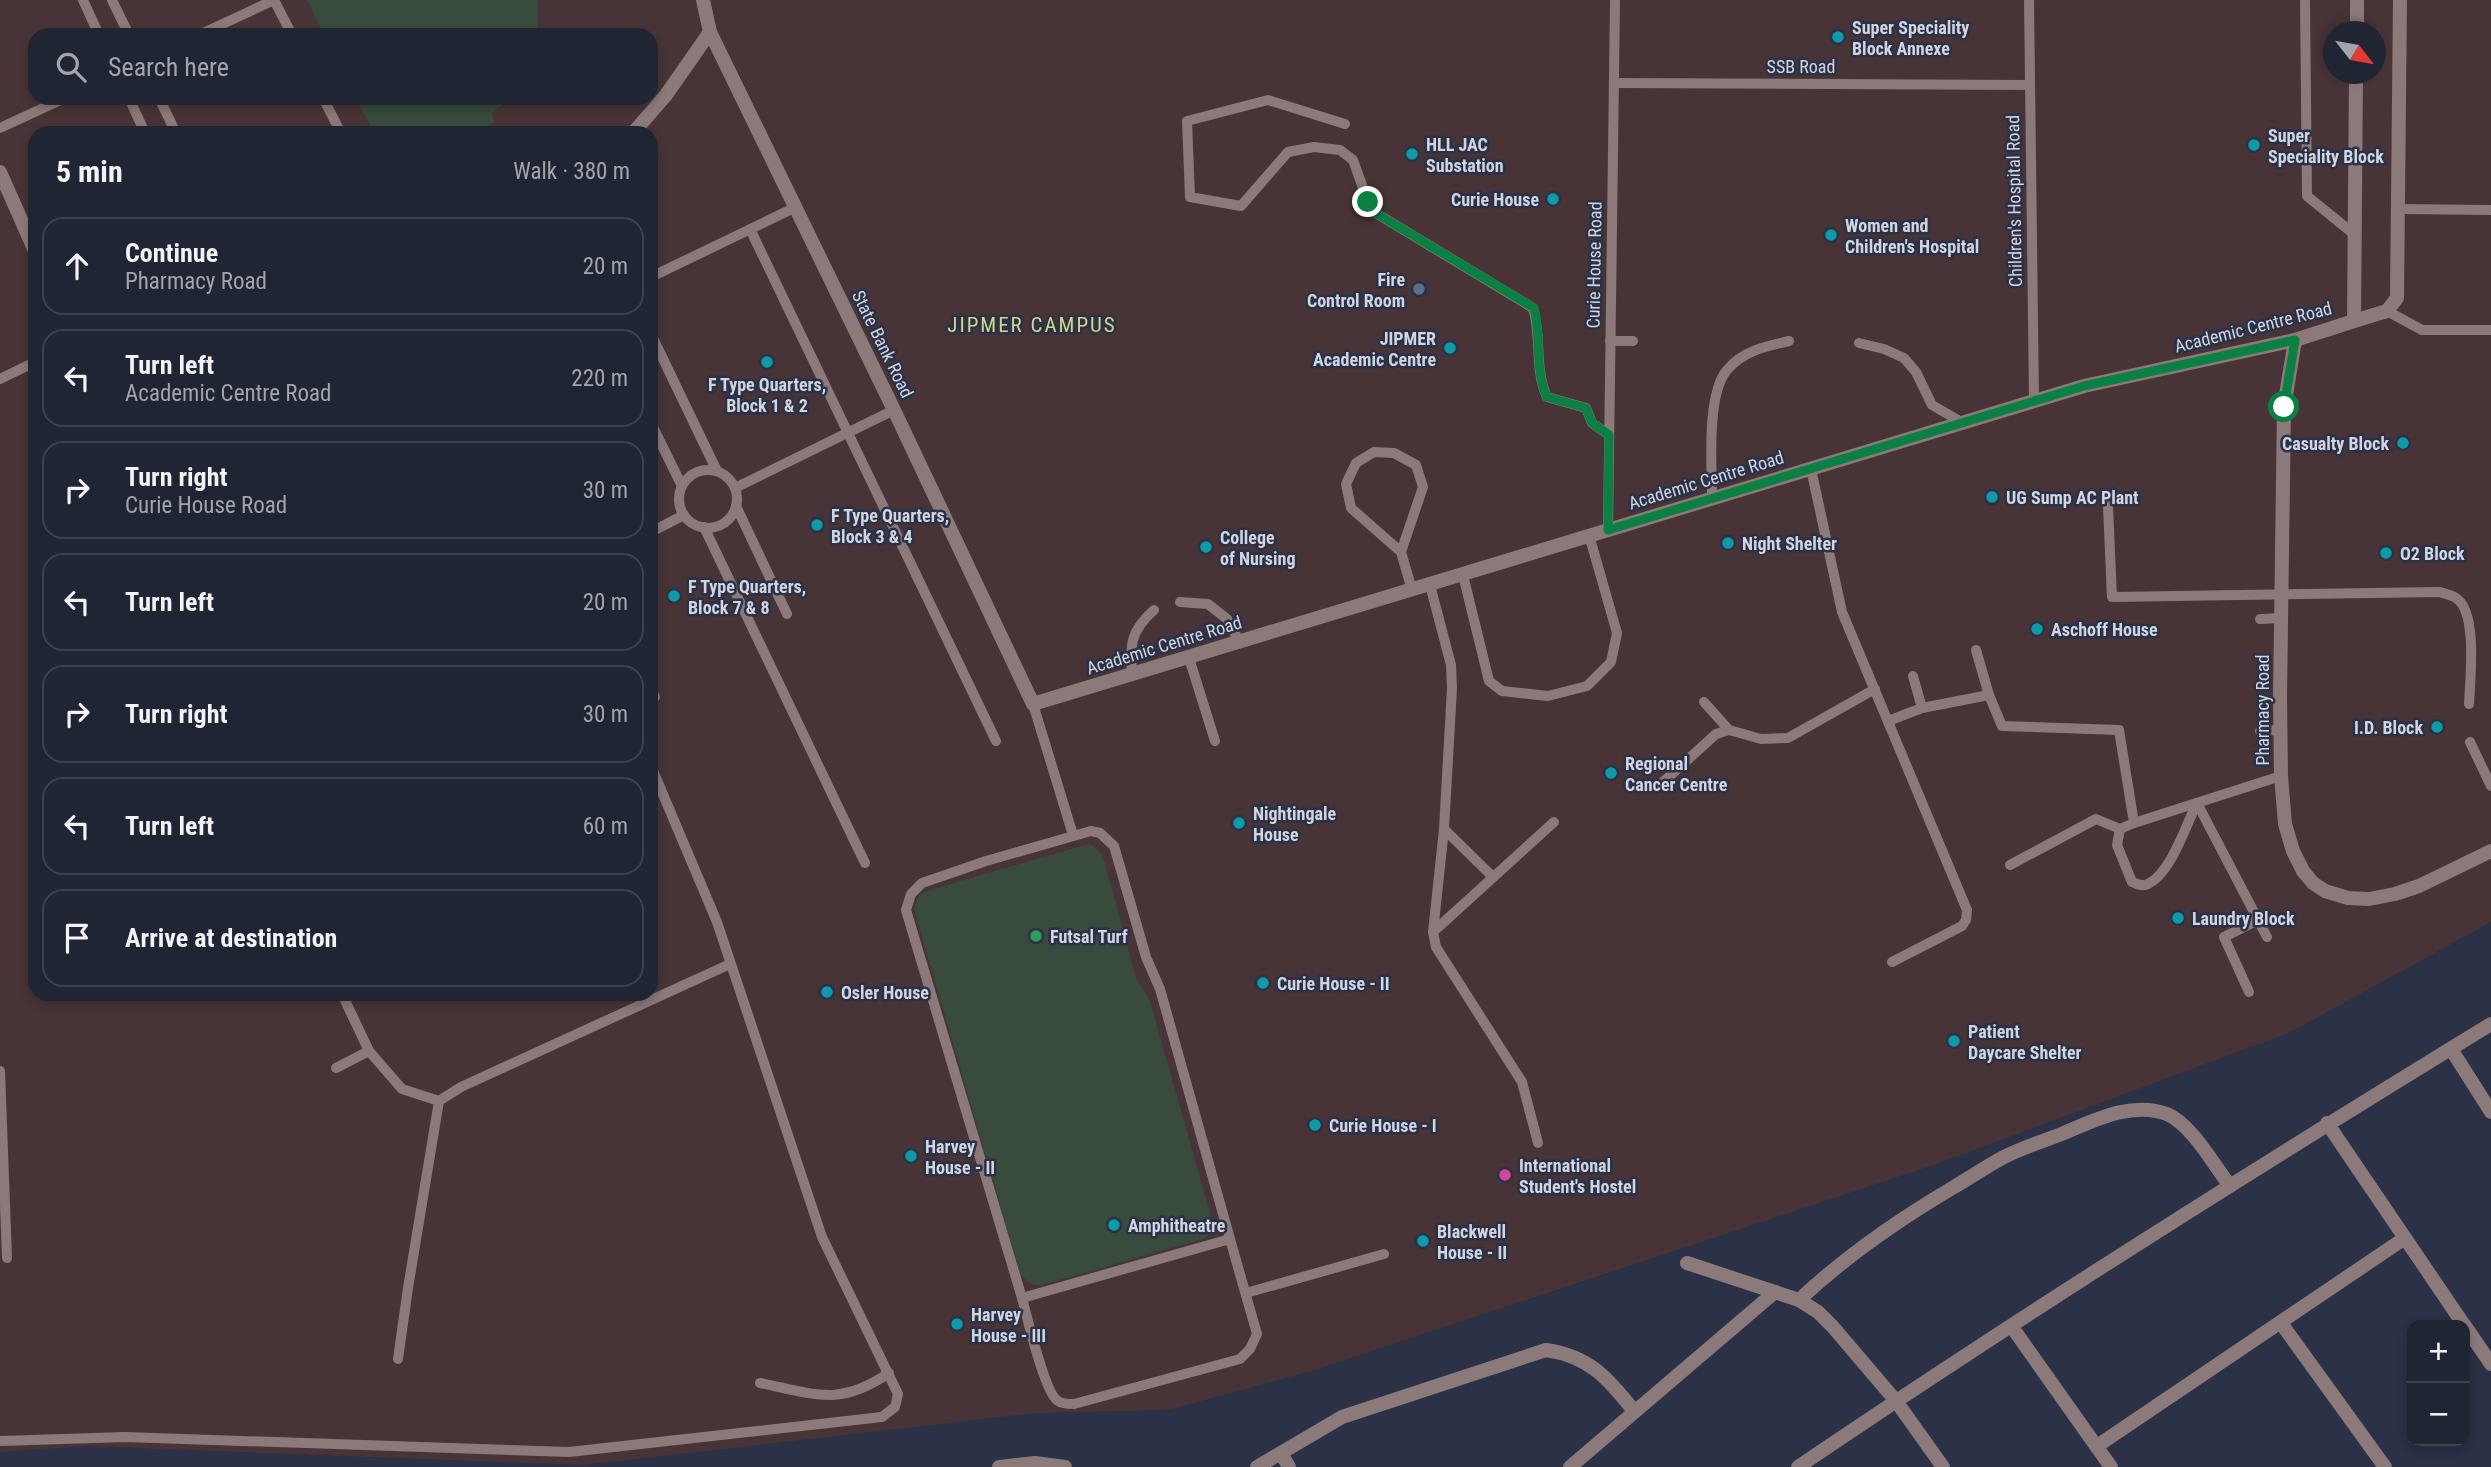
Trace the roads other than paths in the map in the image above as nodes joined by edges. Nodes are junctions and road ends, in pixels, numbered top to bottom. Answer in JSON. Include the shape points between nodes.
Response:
{"nodes":[{"id":1,"x":83,"y":0,"type":"edge"},
{"id":2,"x":113,"y":0,"type":"edge"},
{"id":3,"x":274,"y":0,"type":"edge"},
{"id":4,"x":702,"y":0,"type":"edge"},
{"id":5,"x":1615,"y":0,"type":"edge"},
{"id":6,"x":2029,"y":0,"type":"edge"},
{"id":7,"x":2305,"y":0,"type":"edge"},
{"id":8,"x":2357,"y":0,"type":"edge"},
{"id":9,"x":2400,"y":0,"type":"edge"},
{"id":10,"x":2357,"y":21,"type":"edge"},
{"id":11,"x":96,"y":28,"type":"edge"},
{"id":12,"x":126,"y":28,"type":"edge"},
{"id":13,"x":214,"y":28,"type":"edge"},
{"id":14,"x":288,"y":28,"type":"edge"},
{"id":15,"x":710,"y":32,"type":"junction"},
{"id":16,"x":1614,"y":83,"type":"junction"},
{"id":17,"x":2356,"y":84,"type":"edge"},
{"id":18,"x":2030,"y":85,"type":"junction"},
{"id":19,"x":50,"y":105,"type":"edge"},
{"id":20,"x":132,"y":105,"type":"edge"},
{"id":21,"x":162,"y":105,"type":"edge"},
{"id":22,"x":327,"y":105,"type":"edge"},
{"id":23,"x":658,"y":105,"type":"edge"},
{"id":24,"x":658,"y":105,"type":"edge"},
{"id":25,"x":1345,"y":124,"type":"dead end"},
{"id":26,"x":142,"y":126,"type":"edge"},
{"id":27,"x":173,"y":126,"type":"edge"},
{"id":28,"x":337,"y":126,"type":"edge"},
{"id":29,"x":639,"y":126,"type":"edge"},
{"id":30,"x":0,"y":128,"type":"edge"},
{"id":31,"x":0,"y":172,"type":"edge"},
{"id":32,"x":796,"y":207,"type":"junction"},
{"id":33,"x":2398,"y":209,"type":"junction"},
{"id":34,"x":2491,"y":210,"type":"edge"},
{"id":35,"x":750,"y":229,"type":"junction"},
{"id":36,"x":28,"y":235,"type":"edge"},
{"id":37,"x":2355,"y":235,"type":"junction"},
{"id":38,"x":658,"y":274,"type":"edge"},
{"id":39,"x":2387,"y":311,"type":"junction"},
{"id":40,"x":2354,"y":321,"type":"junction"},
{"id":41,"x":2491,"y":330,"type":"edge"},
{"id":42,"x":2295,"y":340,"type":"junction"},
{"id":43,"x":1610,"y":341,"type":"junction"},
{"id":44,"x":1633,"y":341,"type":"dead end"},
{"id":45,"x":1789,"y":341,"type":"dead end"},
{"id":46,"x":1858,"y":343,"type":"dead end"},
{"id":47,"x":658,"y":349,"type":"edge"},
{"id":48,"x":28,"y":365,"type":"edge"},
{"id":49,"x":0,"y":379,"type":"edge"},
{"id":50,"x":2034,"y":401,"type":"junction"},
{"id":51,"x":894,"y":410,"type":"junction"},
{"id":52,"x":1963,"y":423,"type":"junction"},
{"id":53,"x":848,"y":433,"type":"junction"},
{"id":54,"x":1609,"y":435,"type":"junction"},
{"id":55,"x":658,"y":437,"type":"edge"},
{"id":56,"x":1811,"y":469,"type":"junction"},
{"id":57,"x":717,"y":471,"type":"junction"},
{"id":58,"x":682,"y":486,"type":"junction"},
{"id":59,"x":735,"y":488,"type":"junction"},
{"id":60,"x":1712,"y":498,"type":"junction"},
{"id":61,"x":736,"y":506,"type":"junction"},
{"id":62,"x":2108,"y":506,"type":"dead end"},
{"id":63,"x":684,"y":515,"type":"junction"},
{"id":64,"x":705,"y":527,"type":"junction"},
{"id":65,"x":658,"y":528,"type":"edge"},
{"id":66,"x":1608,"y":530,"type":"junction"},
{"id":67,"x":1589,"y":535,"type":"junction"},
{"id":68,"x":1401,"y":552,"type":"junction"},
{"id":69,"x":1463,"y":575,"type":"junction"},
{"id":70,"x":1430,"y":585,"type":"junction"},
{"id":71,"x":1412,"y":590,"type":"junction"},
{"id":72,"x":2283,"y":593,"type":"junction"},
{"id":73,"x":1180,"y":602,"type":"dead end"},
{"id":74,"x":1154,"y":610,"type":"dead end"},
{"id":75,"x":787,"y":614,"type":"dead end"},
{"id":76,"x":2282,"y":618,"type":"junction"},
{"id":77,"x":2260,"y":619,"type":"dead end"},
{"id":78,"x":1240,"y":643,"type":"junction"},
{"id":79,"x":1976,"y":650,"type":"dead end"},
{"id":80,"x":1189,"y":658,"type":"junction"},
{"id":81,"x":1132,"y":675,"type":"junction"},
{"id":82,"x":1913,"y":676,"type":"dead end"},
{"id":83,"x":1875,"y":689,"type":"junction"},
{"id":84,"x":1989,"y":695,"type":"junction"},
{"id":85,"x":1704,"y":702,"type":"dead end"},
{"id":86,"x":1033,"y":704,"type":"junction"},
{"id":87,"x":2469,"y":704,"type":"dead end"},
{"id":88,"x":1923,"y":708,"type":"junction"},
{"id":89,"x":1888,"y":721,"type":"junction"},
{"id":90,"x":1729,"y":730,"type":"junction"},
{"id":91,"x":2281,"y":730,"type":"junction"},
{"id":92,"x":2260,"y":731,"type":"dead end"},
{"id":93,"x":996,"y":741,"type":"dead end"},
{"id":94,"x":1215,"y":741,"type":"dead end"},
{"id":95,"x":2470,"y":742,"type":"dead end"},
{"id":96,"x":2281,"y":776,"type":"junction"},
{"id":97,"x":658,"y":783,"type":"edge"},
{"id":98,"x":1662,"y":783,"type":"dead end"},
{"id":99,"x":2491,"y":786,"type":"edge"},
{"id":100,"x":2197,"y":803,"type":"junction"},
{"id":101,"x":1554,"y":822,"type":"dead end"},
{"id":102,"x":2134,"y":823,"type":"junction"},
{"id":103,"x":1444,"y":829,"type":"junction"},
{"id":104,"x":2120,"y":829,"type":"junction"},
{"id":105,"x":1073,"y":835,"type":"junction"},
{"id":106,"x":2491,"y":851,"type":"edge"},
{"id":107,"x":864,"y":863,"type":"dead end"},
{"id":108,"x":2010,"y":864,"type":"dead end"},
{"id":109,"x":1493,"y":877,"type":"junction"},
{"id":110,"x":2258,"y":920,"type":"junction"},
{"id":111,"x":1433,"y":932,"type":"junction"},
{"id":112,"x":2267,"y":937,"type":"dead end"},
{"id":113,"x":1892,"y":962,"type":"dead end"},
{"id":114,"x":730,"y":964,"type":"junction"},
{"id":115,"x":2249,"y":992,"type":"dead end"},
{"id":116,"x":658,"y":997,"type":"edge"},
{"id":117,"x":345,"y":1001,"type":"edge"},
{"id":118,"x":649,"y":1001,"type":"edge"},
{"id":119,"x":2491,"y":1024,"type":"edge"},
{"id":120,"x":2451,"y":1049,"type":"junction"},
{"id":121,"x":369,"y":1051,"type":"junction"},
{"id":122,"x":336,"y":1068,"type":"dead end"},
{"id":123,"x":0,"y":1071,"type":"edge"},
{"id":124,"x":439,"y":1101,"type":"junction"},
{"id":125,"x":2491,"y":1112,"type":"edge"},
{"id":126,"x":2327,"y":1123,"type":"junction"},
{"id":127,"x":1538,"y":1143,"type":"dead end"},
{"id":128,"x":2230,"y":1186,"type":"junction"},
{"id":129,"x":2405,"y":1238,"type":"junction"},
{"id":130,"x":1230,"y":1239,"type":"junction"},
{"id":131,"x":1384,"y":1254,"type":"dead end"},
{"id":132,"x":8,"y":1258,"type":"dead end"},
{"id":133,"x":1687,"y":1263,"type":"dead end"},
{"id":134,"x":1246,"y":1293,"type":"junction"},
{"id":135,"x":1775,"y":1293,"type":"junction"},
{"id":136,"x":1022,"y":1298,"type":"junction"},
{"id":137,"x":1798,"y":1300,"type":"junction"},
{"id":138,"x":2462,"y":1320,"type":"edge"},
{"id":139,"x":2281,"y":1323,"type":"junction"},
{"id":140,"x":2012,"y":1327,"type":"junction"},
{"id":141,"x":2470,"y":1332,"type":"edge"},
{"id":142,"x":398,"y":1359,"type":"dead end"},
{"id":143,"x":2491,"y":1363,"type":"edge"},
{"id":144,"x":889,"y":1373,"type":"junction"},
{"id":145,"x":760,"y":1383,"type":"dead end"},
{"id":146,"x":1896,"y":1401,"type":"junction"},
{"id":147,"x":1634,"y":1411,"type":"junction"},
{"id":148,"x":0,"y":1441,"type":"edge"},
{"id":149,"x":2096,"y":1446,"type":"junction"},
{"id":150,"x":1281,"y":1453,"type":"junction"},
{"id":151,"x":999,"y":1467,"type":"edge"},
{"id":152,"x":1065,"y":1467,"type":"edge"},
{"id":153,"x":1257,"y":1467,"type":"edge"},
{"id":154,"x":1289,"y":1467,"type":"edge"},
{"id":155,"x":1570,"y":1467,"type":"edge"},
{"id":156,"x":1798,"y":1467,"type":"edge"},
{"id":157,"x":1943,"y":1467,"type":"edge"},
{"id":158,"x":2111,"y":1467,"type":"edge"},
{"id":159,"x":2385,"y":1467,"type":"edge"}],
"edges":[{"from":1,"to":11,"type":"lane"},
{"from":2,"to":12,"type":"lane"},
{"from":3,"to":13,"type":"lane"},
{"from":3,"to":14,"type":"lane"},
{"from":4,"to":15,"type":"street","name":"State Bank Road"},
{"from":5,"to":16,"type":"lane","name":"Curie House Road"},
{"from":6,"to":18,"type":"lane","name":"Children's Hospital Road"},
{"from":7,"to":37,"type":"lane","via":[[2307,196]]},
{"from":8,"to":10,"type":"street"},
{"from":9,"to":33,"type":"street"},
{"from":15,"to":24,"type":"street"},
{"from":15,"to":32,"type":"street","name":"State Bank Road"},
{"from":16,"to":18,"type":"lane","name":"SSB Road"},
{"from":16,"to":43,"type":"lane","name":"Curie House Road"},
{"from":17,"to":37,"type":"street"},
{"from":18,"to":50,"type":"lane","name":"Children's Hospital Road"},
{"from":19,"to":30,"type":"lane"},
{"from":20,"to":26,"type":"lane"},
{"from":21,"to":27,"type":"lane"},
{"from":22,"to":28,"type":"lane"},
{"from":23,"to":29,"type":"street"},
{"from":25,"to":54,"type":"lane","via":[[1268,100],[1187,121],[1190,198],[1241,206],[1288,152],[1314,146],[1340,150],[1353,160],[1374,212],[1534,308],[1540,383],[1547,397],[1586,408],[1592,423]]},
{"from":31,"to":36,"type":"street"},
{"from":32,"to":35,"type":"lane"},
{"from":32,"to":51,"type":"street","name":"State Bank Road"},
{"from":33,"to":34,"type":"lane"},
{"from":33,"to":39,"type":"street","via":[[2398,298]]},
{"from":35,"to":38,"type":"lane"},
{"from":35,"to":53,"type":"lane"},
{"from":37,"to":40,"type":"street"},
{"from":39,"to":40,"type":"street","name":"Academic Centre Road"},
{"from":39,"to":41,"type":"lane","via":[[2422,330]]},
{"from":40,"to":42,"type":"street","name":"Academic Centre Road"},
{"from":42,"to":50,"type":"street","name":"Academic Centre Road"},
{"from":42,"to":72,"type":"street","name":"Pharmacy Road","via":[[2284,407]]},
{"from":43,"to":44,"type":"lane"},
{"from":43,"to":54,"type":"lane","name":"Curie House Road"},
{"from":45,"to":60,"type":"lane","via":[[1750,352],[1722,377],[1712,425]]},
{"from":46,"to":52,"type":"lane","via":[[1904,358],[1932,405]]},
{"from":47,"to":57,"type":"lane"},
{"from":48,"to":49,"type":"lane"},
{"from":50,"to":52,"type":"street","name":"Academic Centre Road"},
{"from":51,"to":53,"type":"lane"},
{"from":51,"to":86,"type":"street","name":"State Bank Road"},
{"from":52,"to":56,"type":"street","name":"Academic Centre Road"},
{"from":53,"to":59,"type":"lane"},
{"from":53,"to":93,"type":"lane"},
{"from":54,"to":66,"type":"lane","name":"Curie House Road"},
{"from":55,"to":58,"type":"lane"},
{"from":56,"to":60,"type":"street","name":"Academic Centre Road"},
{"from":56,"to":83,"type":"lane","via":[[1842,612]]},
{"from":57,"to":58,"type":"lane","via":[[700,471]]},
{"from":57,"to":59,"type":"lane"},
{"from":58,"to":63,"type":"lane","via":[[679,501]]},
{"from":59,"to":61,"type":"lane"},
{"from":60,"to":66,"type":"street","name":"Academic Centre Road"},
{"from":61,"to":64,"type":"lane","via":[[727,520]]},
{"from":61,"to":75,"type":"lane"},
{"from":62,"to":72,"type":"lane","via":[[2112,597]]},
{"from":63,"to":64,"type":"lane"},
{"from":63,"to":65,"type":"lane"},
{"from":64,"to":107,"type":"lane"},
{"from":66,"to":67,"type":"street","name":"Academic Centre Road"},
{"from":67,"to":69,"type":"street","name":"Academic Centre Road"},
{"from":67,"to":69,"type":"lane","via":[[1618,633],[1611,662],[1587,686],[1548,696],[1502,691],[1489,681]]},
{"from":68,"to":68,"type":"lane","via":[[1423,487],[1416,465],[1394,453],[1374,452],[1356,463],[1346,484],[1351,508]]},
{"from":68,"to":71,"type":"lane"},
{"from":69,"to":70,"type":"street","name":"Academic Centre Road"},
{"from":70,"to":71,"type":"street","name":"Academic Centre Road"},
{"from":70,"to":103,"type":"lane","via":[[1451,666]]},
{"from":71,"to":78,"type":"street","name":"Academic Centre Road"},
{"from":72,"to":76,"type":"street","name":"Pharmacy Road"},
{"from":72,"to":87,"type":"lane","via":[[2440,592],[2457,598],[2467,611],[2470,634]]},
{"from":73,"to":78,"type":"lane","via":[[1208,604],[1227,619]]},
{"from":74,"to":81,"type":"lane","via":[[1140,622],[1130,648]]},
{"from":76,"to":77,"type":"lane"},
{"from":76,"to":91,"type":"street","name":"Pharmacy Road"},
{"from":78,"to":80,"type":"street","name":"Academic Centre Road"},
{"from":79,"to":84,"type":"lane"},
{"from":80,"to":81,"type":"street","name":"Academic Centre Road"},
{"from":80,"to":94,"type":"lane"},
{"from":81,"to":86,"type":"street","name":"Academic Centre Road"},
{"from":82,"to":88,"type":"lane"},
{"from":83,"to":89,"type":"lane"},
{"from":83,"to":90,"type":"lane","via":[[1788,738],[1761,739]]},
{"from":84,"to":88,"type":"lane"},
{"from":84,"to":102,"type":"lane","via":[[2002,726],[2119,730]]},
{"from":85,"to":90,"type":"lane"},
{"from":86,"to":105,"type":"lane"},
{"from":88,"to":89,"type":"lane"},
{"from":89,"to":113,"type":"lane","via":[[1967,910],[1962,926]]},
{"from":90,"to":98,"type":"lane","via":[[1716,734]]},
{"from":91,"to":92,"type":"lane"},
{"from":91,"to":96,"type":"street","name":"Pharmacy Road"},
{"from":95,"to":99,"type":"lane"},
{"from":96,"to":100,"type":"lane"},
{"from":96,"to":106,"type":"street","name":"Pharmacy Road","via":[[2285,824],[2293,851],[2303,871],[2325,891],[2369,899],[2395,894]]},
{"from":97,"to":114,"type":"lane"},
{"from":100,"to":102,"type":"lane"},
{"from":100,"to":104,"type":"lane","via":[[2167,866],[2148,884],[2132,882],[2117,845]]},
{"from":100,"to":110,"type":"lane"},
{"from":101,"to":109,"type":"lane"},
{"from":102,"to":104,"type":"lane"},
{"from":103,"to":109,"type":"lane"},
{"from":103,"to":111,"type":"lane"},
{"from":104,"to":108,"type":"lane","via":[[2096,819]]},
{"from":105,"to":130,"type":"lane","via":[[1100,833],[1114,846],[1146,957],[1160,989]]},
{"from":105,"to":136,"type":"lane","via":[[922,883],[911,894],[906,911]]},
{"from":109,"to":111,"type":"lane"},
{"from":110,"to":112,"type":"lane"},
{"from":110,"to":115,"type":"lane","via":[[2224,936]]},
{"from":111,"to":127,"type":"lane","via":[[1436,947],[1522,1082]]},
{"from":114,"to":116,"type":"lane"},
{"from":114,"to":144,"type":"lane","via":[[822,1237]]},
{"from":117,"to":121,"type":"lane"},
{"from":118,"to":124,"type":"lane"},
{"from":119,"to":120,"type":"street"},
{"from":120,"to":125,"type":"street"},
{"from":120,"to":126,"type":"street"},
{"from":121,"to":122,"type":"lane"},
{"from":121,"to":124,"type":"lane","via":[[402,1089]]},
{"from":123,"to":132,"type":"lane"},
{"from":124,"to":142,"type":"lane"},
{"from":126,"to":128,"type":"street"},
{"from":126,"to":129,"type":"street"},
{"from":128,"to":137,"type":"street","via":[[2178,1121],[2141,1110],[2110,1114],[1995,1163],[1863,1246]]},
{"from":128,"to":140,"type":"street"},
{"from":129,"to":138,"type":"street"},
{"from":129,"to":139,"type":"street"},
{"from":130,"to":134,"type":"lane"},
{"from":130,"to":136,"type":"lane"},
{"from":131,"to":134,"type":"lane"},
{"from":133,"to":135,"type":"street"},
{"from":134,"to":136,"type":"lane","via":[[1257,1334],[1240,1359],[1074,1404],[1051,1395]]},
{"from":135,"to":137,"type":"street"},
{"from":135,"to":147,"type":"street"},
{"from":137,"to":146,"type":"street","via":[[1833,1327]]},
{"from":139,"to":149,"type":"street"},
{"from":139,"to":159,"type":"street"},
{"from":140,"to":146,"type":"street"},
{"from":140,"to":149,"type":"street"},
{"from":141,"to":143,"type":"street"},
{"from":144,"to":145,"type":"lane","via":[[842,1395]]},
{"from":144,"to":148,"type":"lane","via":[[898,1394],[895,1407],[882,1417],[569,1452],[125,1437]]},
{"from":146,"to":156,"type":"street"},
{"from":146,"to":157,"type":"street"},
{"from":147,"to":150,"type":"street","via":[[1609,1380],[1583,1361],[1546,1350],[1342,1417]]},
{"from":147,"to":155,"type":"street"},
{"from":149,"to":158,"type":"street"},
{"from":150,"to":153,"type":"street"},
{"from":150,"to":154,"type":"street"},
{"from":151,"to":152,"type":"street","via":[[1035,1463]]}]}
